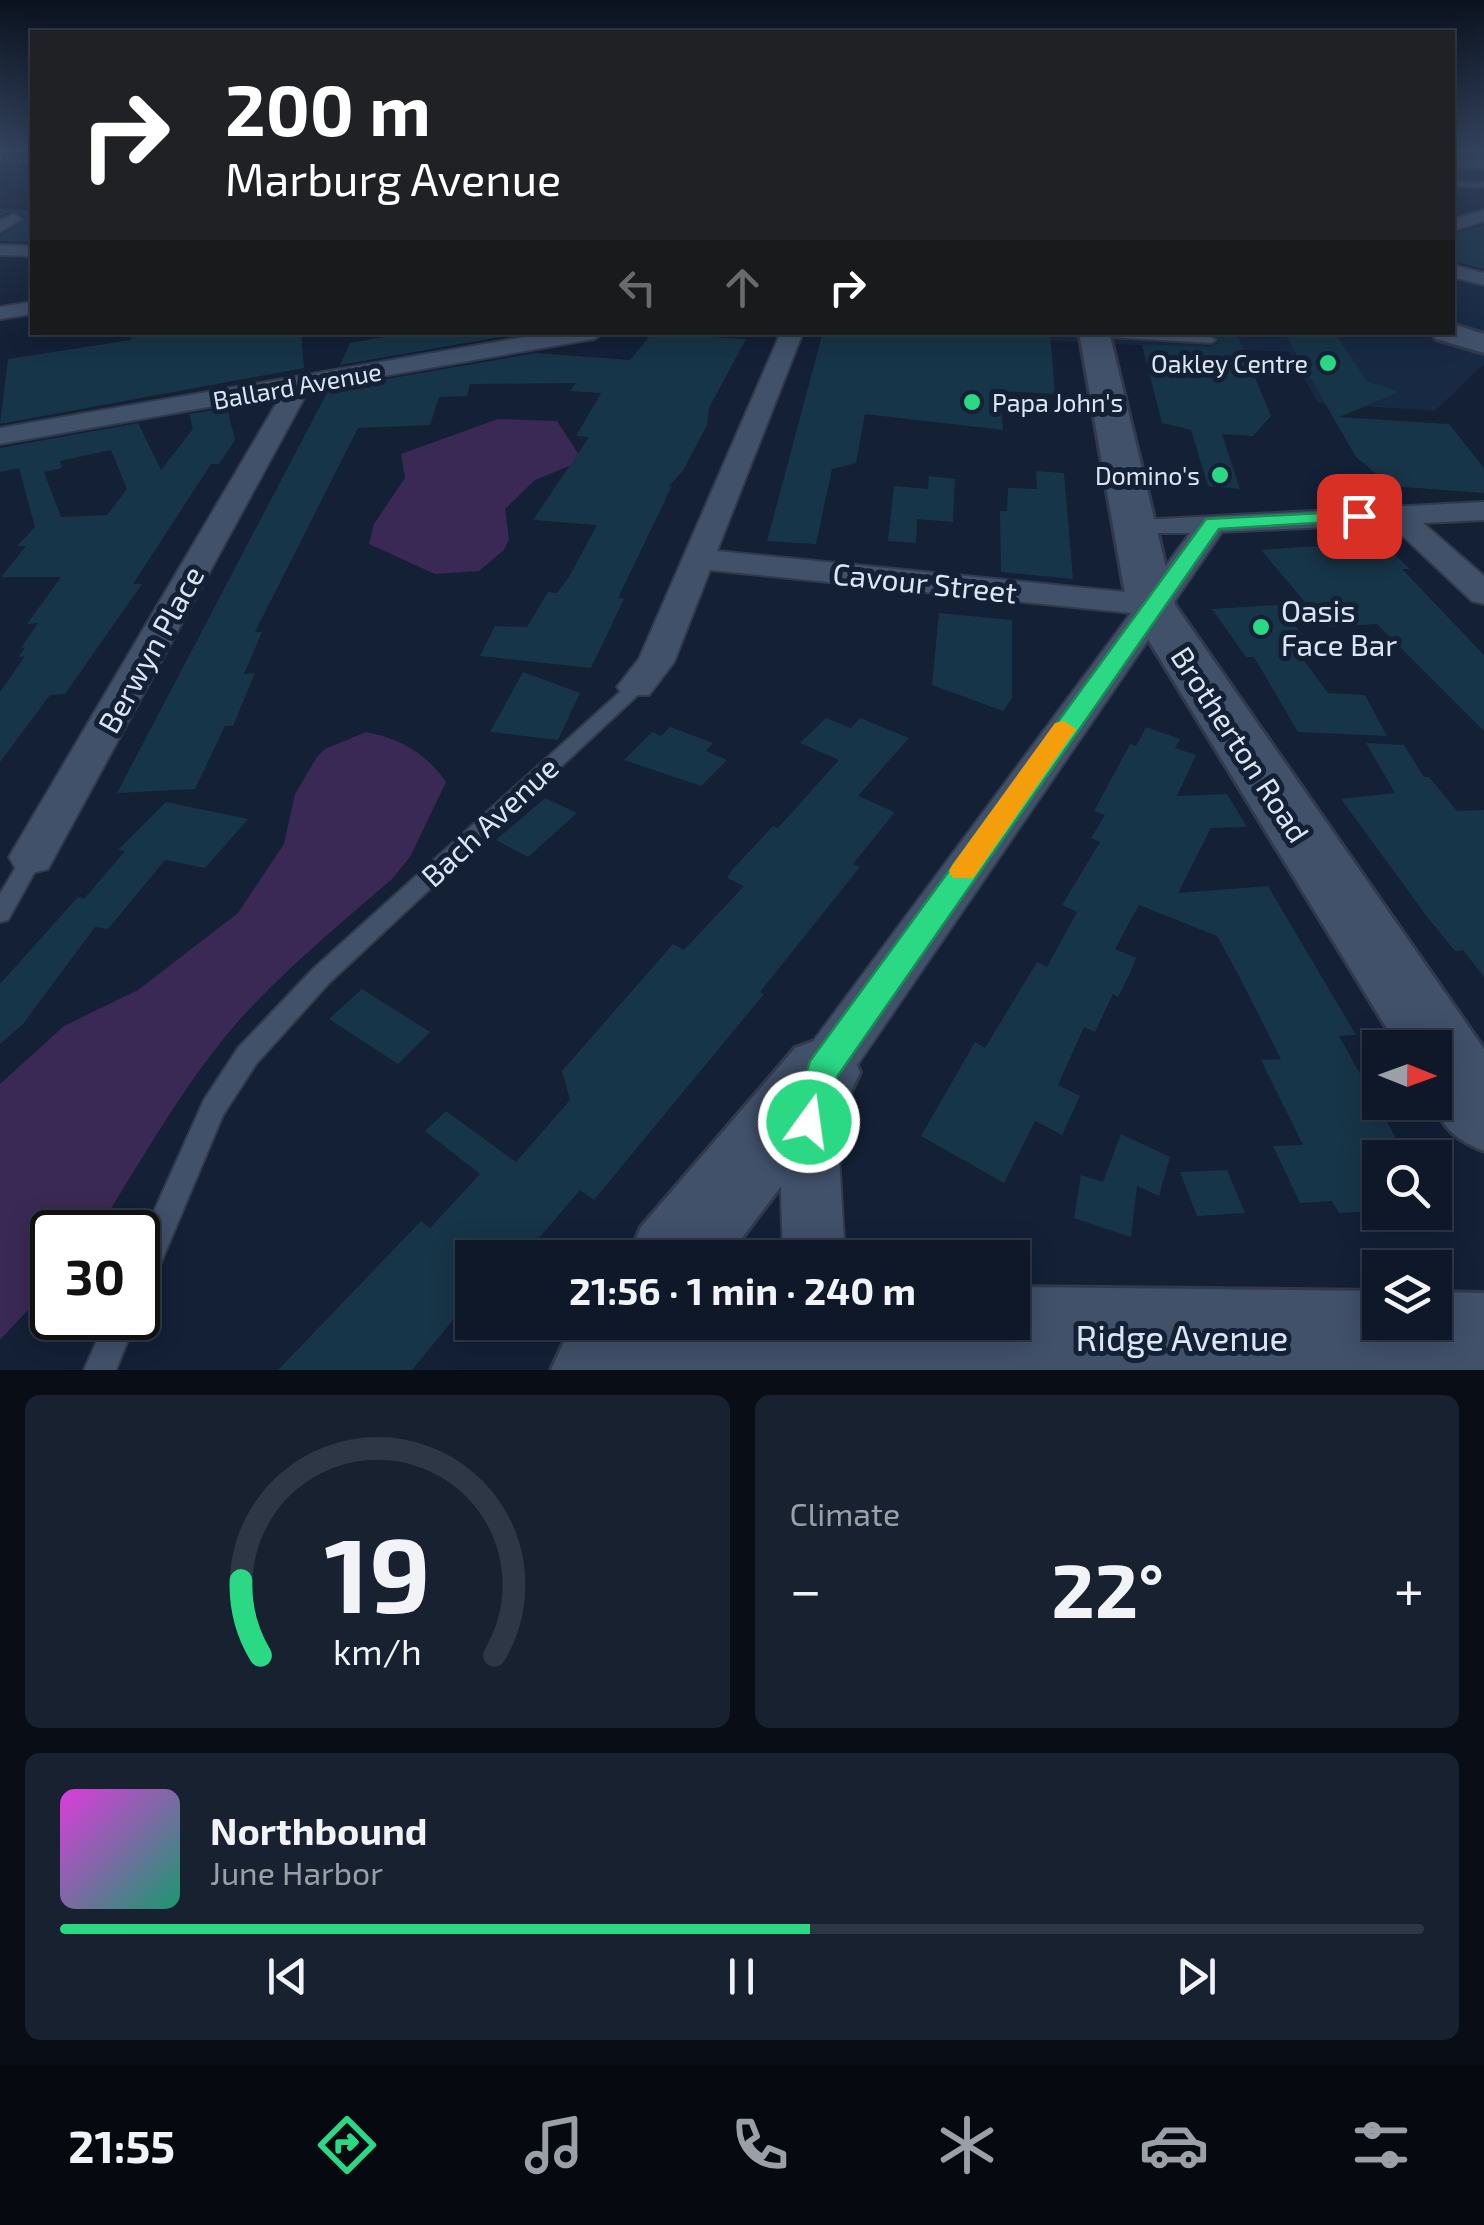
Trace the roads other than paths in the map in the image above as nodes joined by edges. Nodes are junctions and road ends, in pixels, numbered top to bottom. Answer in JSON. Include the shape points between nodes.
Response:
{"nodes":[{"id":1,"x":1484,"y":215,"type":"edge"},
{"id":2,"x":1455,"y":225,"type":"edge"},
{"id":3,"x":0,"y":250,"type":"edge"},
{"id":4,"x":30,"y":251,"type":"edge"},
{"id":5,"x":1455,"y":273,"type":"edge"},
{"id":6,"x":1484,"y":280,"type":"edge"},
{"id":7,"x":30,"y":308,"type":"edge"},
{"id":8,"x":0,"y":313,"type":"edge"},
{"id":9,"x":1455,"y":327,"type":"edge"},
{"id":10,"x":1484,"y":332,"type":"edge"},
{"id":11,"x":577,"y":335,"type":"edge"},
{"id":12,"x":791,"y":335,"type":"edge"},
{"id":13,"x":1094,"y":335,"type":"edge"},
{"id":14,"x":1127,"y":335,"type":"edge"},
{"id":15,"x":1455,"y":335,"type":"edge"},
{"id":16,"x":1210,"y":340,"type":"dead end"},
{"id":17,"x":1484,"y":344,"type":"edge"},
{"id":18,"x":299,"y":384,"type":"junction"},
{"id":19,"x":0,"y":436,"type":"edge"},
{"id":20,"x":1484,"y":511,"type":"edge"},
{"id":21,"x":1397,"y":515,"type":"junction"},
{"id":22,"x":1213,"y":523,"type":"junction"},
{"id":23,"x":1132,"y":527,"type":"junction"},
{"id":24,"x":700,"y":559,"type":"junction"},
{"id":25,"x":1484,"y":594,"type":"edge"},
{"id":26,"x":1150,"y":606,"type":"junction"},
{"id":27,"x":636,"y":687,"type":"joint"},
{"id":28,"x":32,"y":857,"type":"joint"},
{"id":29,"x":0,"y":914,"type":"edge"},
{"id":30,"x":822,"y":1072,"type":"junction"},
{"id":31,"x":1484,"y":1115,"type":"edge"},
{"id":32,"x":160,"y":1230,"type":"edge"},
{"id":33,"x":687,"y":1240,"type":"edge"},
{"id":34,"x":816,"y":1240,"type":"edge"},
{"id":35,"x":1030,"y":1333,"type":"edge"},
{"id":36,"x":1484,"y":1339,"type":"edge"},
{"id":37,"x":113,"y":1340,"type":"edge"},
{"id":38,"x":615,"y":1340,"type":"edge"},
{"id":39,"x":751,"y":1340,"type":"edge"},
{"id":40,"x":100,"y":1370,"type":"edge"},
{"id":41,"x":598,"y":1370,"type":"edge"},
{"id":42,"x":666,"y":1370,"type":"edge"}],
"edges":[{"from":1,"to":2,"type":"street"},
{"from":3,"to":4,"type":"street"},
{"from":5,"to":6,"type":"street"},
{"from":7,"to":8,"type":"street"},
{"from":9,"to":10,"type":"street"},
{"from":11,"to":18,"type":"street","name":"Ballard Avenue"},
{"from":12,"to":24,"type":"street","name":"Bach Avenue"},
{"from":13,"to":23,"type":"street","name":"Brotherton Road"},
{"from":14,"to":16,"type":"lane"},
{"from":15,"to":17,"type":"street"},
{"from":18,"to":19,"type":"street","name":"Ballard Avenue"},
{"from":18,"to":28,"type":"street","name":"Berwyn Place"},
{"from":20,"to":21,"type":"street"},
{"from":21,"to":22,"type":"street"},
{"from":21,"to":25,"type":"street"},
{"from":22,"to":23,"type":"street"},
{"from":22,"to":26,"type":"street"},
{"from":23,"to":26,"type":"street","name":"Brotherton Road"},
{"from":24,"to":26,"type":"street","name":"Cavour Street"},
{"from":24,"to":27,"type":"street","name":"Bach Avenue","via":[[656,662]]},
{"from":26,"to":30,"type":"street"},
{"from":26,"to":31,"type":"street","name":"Brotherton Road"},
{"from":27,"to":32,"type":"lane","name":"Bach Avenue","via":[[321,976],[247,1056],[213,1108]]},
{"from":28,"to":29,"type":"lane","name":"Berwyn Place"},
{"from":30,"to":33,"type":"street"},
{"from":30,"to":34,"type":"street","via":[[809,1122]]},
{"from":35,"to":36,"type":"street","name":"Ridge Avenue"},
{"from":37,"to":40,"type":"lane"},
{"from":38,"to":41,"type":"street"},
{"from":39,"to":42,"type":"street","name":"Ridge Avenue"}]}
